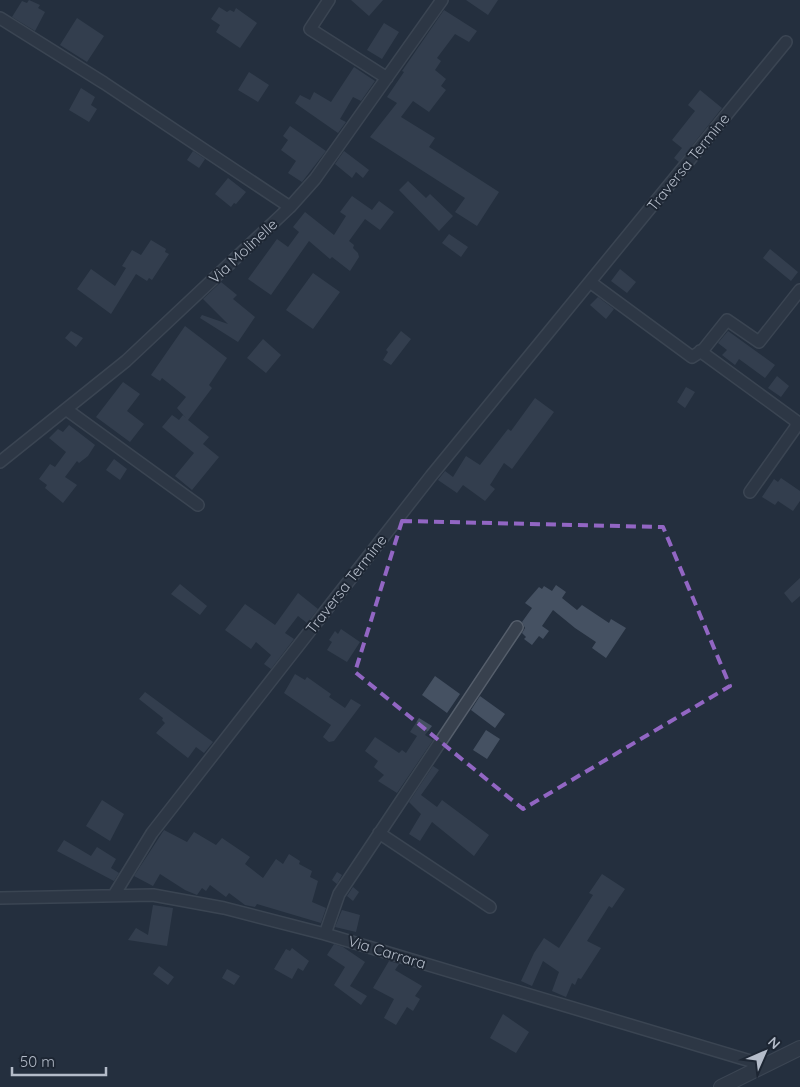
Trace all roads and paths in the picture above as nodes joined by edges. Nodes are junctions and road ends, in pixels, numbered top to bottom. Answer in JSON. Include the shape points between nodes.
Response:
{"nodes":[{"id":1,"x":329,"y":0,"type":"edge"},
{"id":2,"x":442,"y":0,"type":"edge"},
{"id":3,"x":0,"y":18,"type":"edge"},
{"id":4,"x":786,"y":42,"type":"dead end"},
{"id":5,"x":387,"y":78,"type":"junction"},
{"id":6,"x":290,"y":207,"type":"junction"},
{"id":7,"x":590,"y":282,"type":"junction"},
{"id":8,"x":800,"y":290,"type":"edge"},
{"id":9,"x":700,"y":351,"type":"junction"},
{"id":10,"x":67,"y":410,"type":"junction"},
{"id":11,"x":0,"y":462,"type":"edge"},
{"id":12,"x":750,"y":492,"type":"dead end"},
{"id":13,"x":198,"y":505,"type":"dead end"},
{"id":14,"x":517,"y":627,"type":"dead end"},
{"id":15,"x":380,"y":833,"type":"junction"},
{"id":16,"x":114,"y":895,"type":"junction"},
{"id":17,"x":0,"y":898,"type":"edge"},
{"id":18,"x":490,"y":907,"type":"dead end"},
{"id":19,"x":325,"y":934,"type":"junction"},
{"id":20,"x":800,"y":1048,"type":"edge"},
{"id":21,"x":764,"y":1065,"type":"junction"},
{"id":22,"x":721,"y":1087,"type":"edge"}],
"edges":[{"from":1,"to":5,"type":"street","via":[[310,29]]},
{"from":2,"to":5,"type":"street","name":"Via Molinelle"},
{"from":3,"to":6,"type":"street"},
{"from":4,"to":7,"type":"street","name":"Traversa Termine"},
{"from":5,"to":6,"type":"street","name":"Via Molinelle","via":[[315,179]]},
{"from":6,"to":10,"type":"street","name":"Via Molinelle","via":[[126,361]]},
{"from":7,"to":9,"type":"street","via":[[692,357]]},
{"from":7,"to":16,"type":"street","name":"Traversa Termine","via":[[431,476],[158,825]]},
{"from":8,"to":9,"type":"street","via":[[759,342],[727,320]]},
{"from":9,"to":12,"type":"street","via":[[796,421],[796,427]]},
{"from":10,"to":11,"type":"street","name":"Via Molinelle"},
{"from":10,"to":13,"type":"street"},
{"from":14,"to":15,"type":"street"},
{"from":15,"to":18,"type":"street"},
{"from":15,"to":19,"type":"street","via":[[339,894]]},
{"from":16,"to":17,"type":"street","name":"Via Carrara"},
{"from":16,"to":19,"type":"street","name":"Via Carrara","via":[[153,895],[224,908]]},
{"from":19,"to":21,"type":"street","name":"Via Carrara"},
{"from":20,"to":21,"type":"street"},
{"from":21,"to":22,"type":"street"}]}
